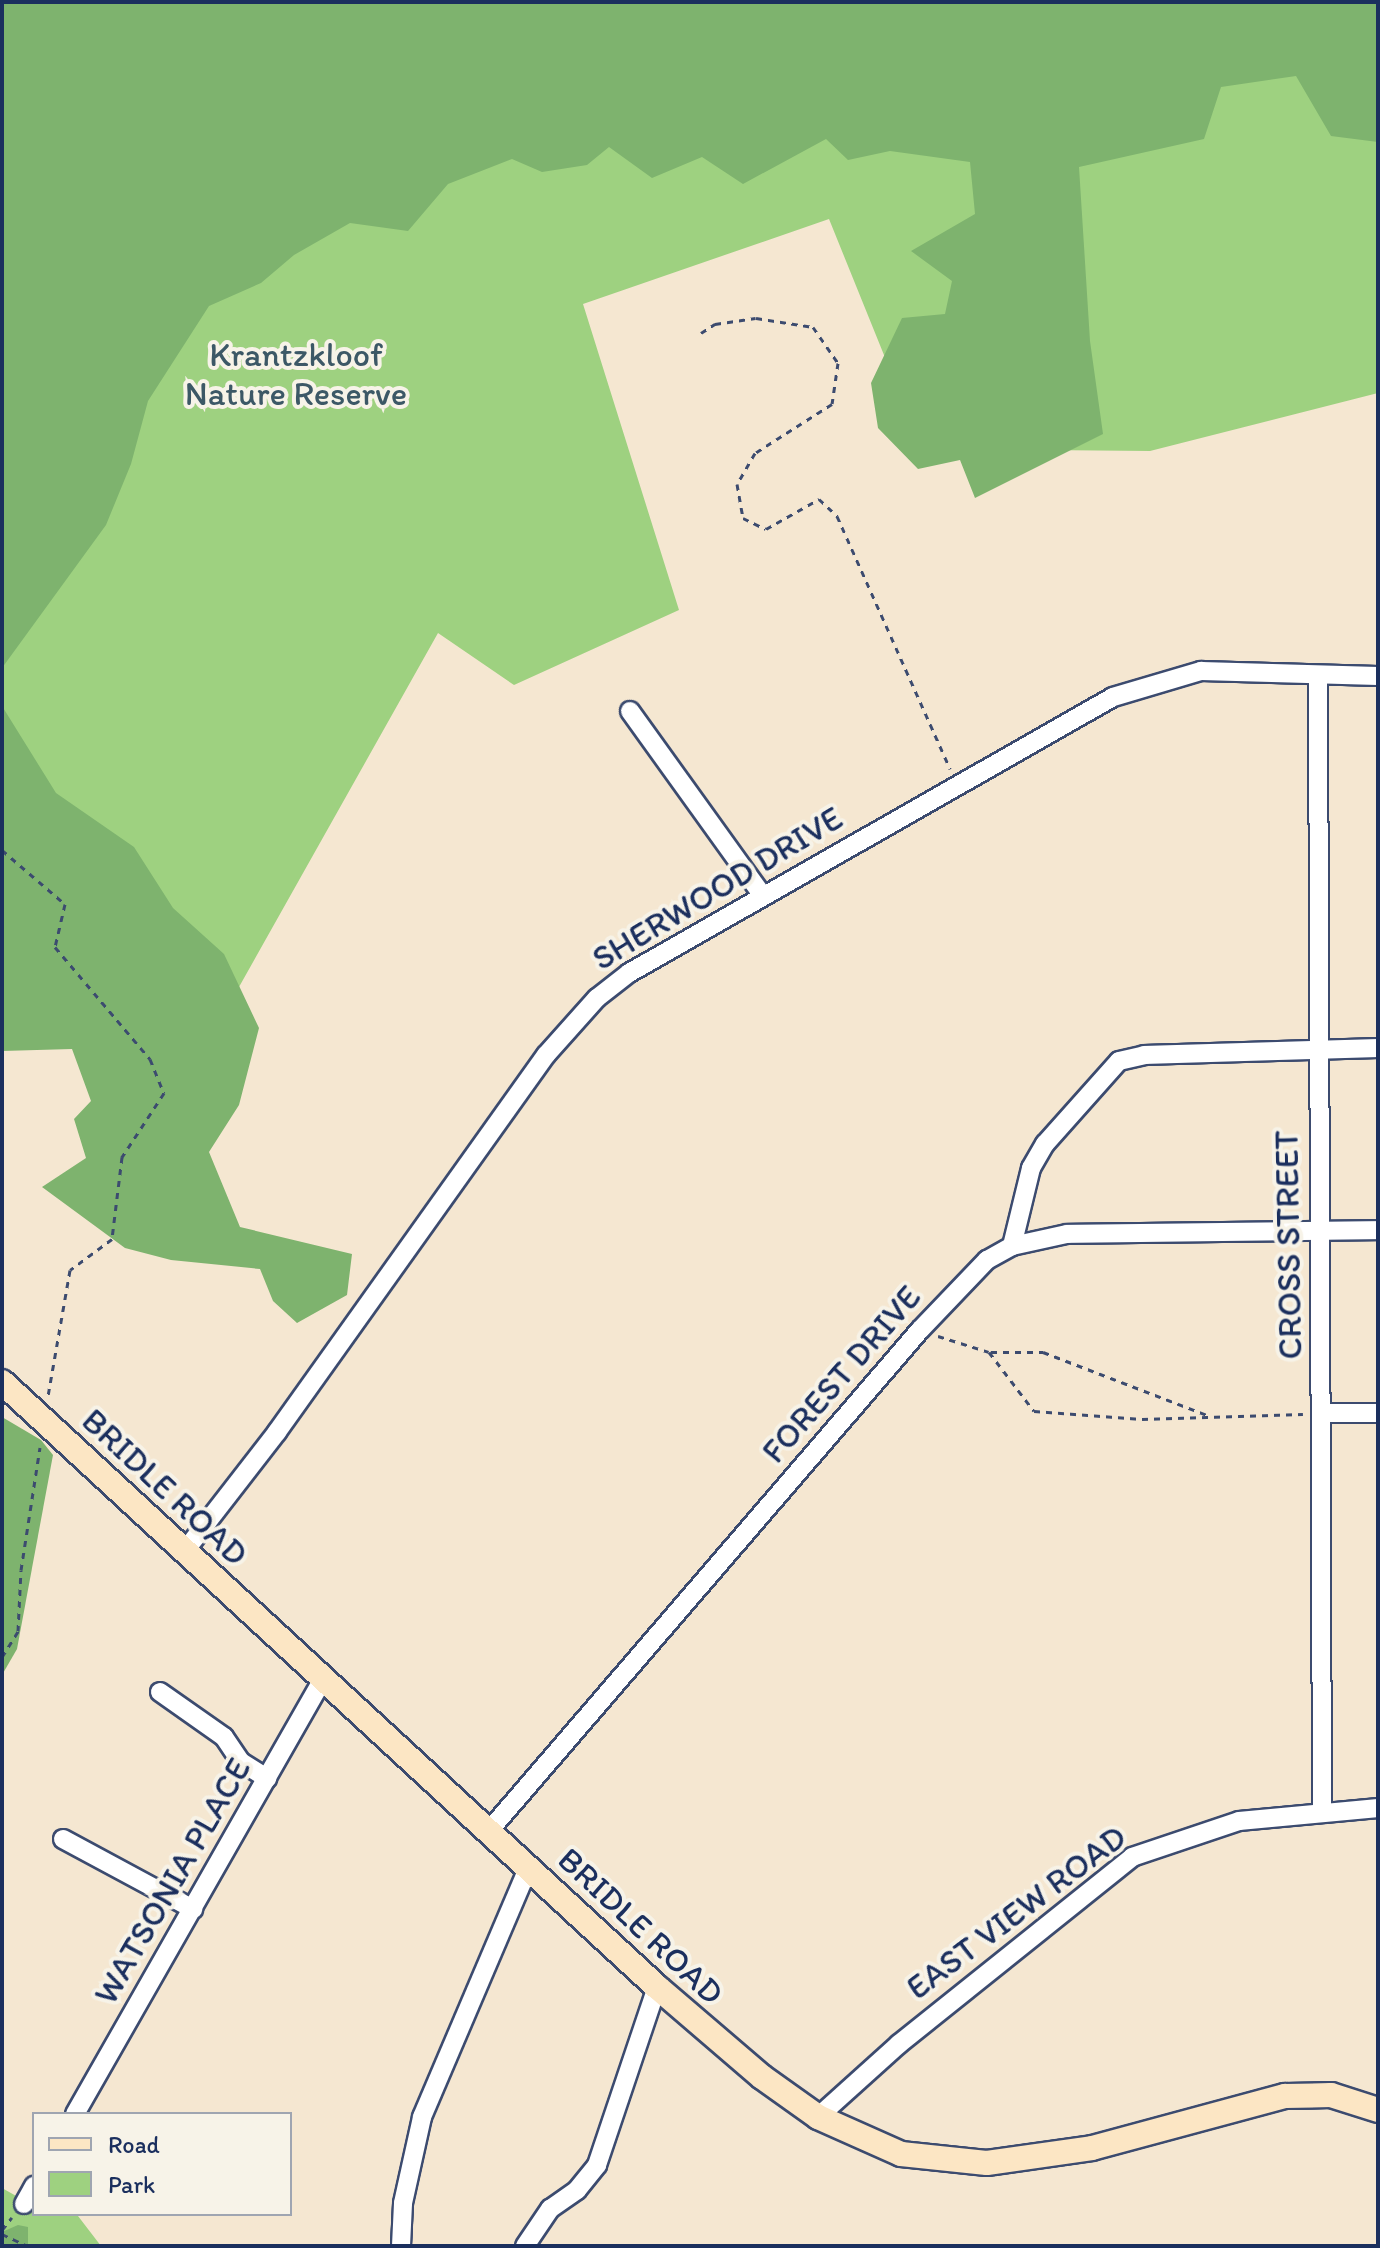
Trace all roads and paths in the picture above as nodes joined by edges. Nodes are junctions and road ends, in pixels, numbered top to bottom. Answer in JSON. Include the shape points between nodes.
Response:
{"nodes":[{"id":1,"x":701,"y":333,"type":"dead end"},
{"id":2,"x":1318,"y":676,"type":"junction"},
{"id":3,"x":1378,"y":676,"type":"edge"},
{"id":4,"x":630,"y":711,"type":"dead end"},
{"id":5,"x":956,"y":783,"type":"junction"},
{"id":6,"x":2,"y":850,"type":"edge"},
{"id":7,"x":762,"y":895,"type":"junction"},
{"id":8,"x":1378,"y":1048,"type":"edge"},
{"id":9,"x":1318,"y":1050,"type":"junction"},
{"id":10,"x":1320,"y":1230,"type":"junction"},
{"id":11,"x":1378,"y":1230,"type":"edge"},
{"id":12,"x":1012,"y":1246,"type":"junction"},
{"id":13,"x":920,"y":1330,"type":"junction"},
{"id":14,"x":989,"y":1352,"type":"junction"},
{"id":15,"x":2,"y":1382,"type":"edge"},
{"id":16,"x":1323,"y":1413,"type":"junction"},
{"id":17,"x":1378,"y":1413,"type":"edge"},
{"id":18,"x":1211,"y":1417,"type":"junction"},
{"id":19,"x":44,"y":1421,"type":"junction"},
{"id":20,"x":184,"y":1552,"type":"junction"},
{"id":21,"x":2,"y":1657,"type":"edge"},
{"id":22,"x":323,"y":1679,"type":"junction"},
{"id":23,"x":160,"y":1692,"type":"dead end"},
{"id":24,"x":267,"y":1778,"type":"junction"},
{"id":25,"x":1378,"y":1808,"type":"edge"},
{"id":26,"x":1322,"y":1813,"type":"junction"},
{"id":27,"x":488,"y":1832,"type":"junction"},
{"id":28,"x":63,"y":1839,"type":"dead end"},
{"id":29,"x":528,"y":1869,"type":"junction"},
{"id":30,"x":193,"y":1909,"type":"junction"},
{"id":31,"x":657,"y":1987,"type":"junction"},
{"id":32,"x":1378,"y":2110,"type":"edge"},
{"id":33,"x":76,"y":2112,"type":"edge"},
{"id":34,"x":818,"y":2117,"type":"junction"},
{"id":35,"x":32,"y":2190,"type":"edge"},
{"id":36,"x":24,"y":2204,"type":"dead end"},
{"id":37,"x":2,"y":2234,"type":"edge"},
{"id":38,"x":28,"y":2246,"type":"edge"},
{"id":39,"x":401,"y":2246,"type":"edge"},
{"id":40,"x":525,"y":2246,"type":"edge"}],
"edges":[{"from":1,"to":5,"type":"path","via":[[715,324],[756,318],[813,327],[838,363],[832,404],[755,453],[737,484],[743,518],[766,529],[819,499],[837,516]]},
{"from":2,"to":3,"type":"street","name":"SHERWOOD DRIVE"},
{"from":2,"to":5,"type":"street","name":"SHERWOOD DRIVE","via":[[1201,671],[1162,681],[1113,697]]},
{"from":2,"to":9,"type":"street","name":"CROSS STREET"},
{"from":4,"to":7,"type":"street"},
{"from":5,"to":7,"type":"street","name":"SHERWOOD DRIVE"},
{"from":6,"to":19,"type":"path","via":[[65,904],[55,947],[150,1059],[164,1093],[122,1157],[112,1239],[70,1270]]},
{"from":7,"to":20,"type":"street","name":"SHERWOOD DRIVE","via":[[629,973],[571,1024]]},
{"from":8,"to":9,"type":"street"},
{"from":9,"to":10,"type":"street","name":"CROSS STREET"},
{"from":9,"to":12,"type":"street","via":[[1144,1055],[1119,1061],[1045,1144],[1031,1168]]},
{"from":10,"to":11,"type":"street","name":"FOREST DRIVE"},
{"from":10,"to":12,"type":"street","name":"FOREST DRIVE","via":[[1067,1234]]},
{"from":10,"to":16,"type":"street","name":"CROSS STREET"},
{"from":12,"to":13,"type":"street","name":"FOREST DRIVE","via":[[987,1260]]},
{"from":13,"to":14,"type":"path"},
{"from":13,"to":27,"type":"street","name":"FOREST DRIVE"},
{"from":14,"to":18,"type":"path","via":[[1043,1352]]},
{"from":14,"to":18,"type":"path","via":[[1034,1411],[1142,1419]]},
{"from":15,"to":19,"type":"main road","name":"BRIDLE ROAD"},
{"from":16,"to":17,"type":"street"},
{"from":16,"to":18,"type":"path"},
{"from":16,"to":26,"type":"street","name":"CROSS STREET"},
{"from":19,"to":20,"type":"main road","name":"BRIDLE ROAD"},
{"from":19,"to":21,"type":"path","via":[[21,1570],[18,1631]]},
{"from":20,"to":22,"type":"main road","name":"BRIDLE ROAD"},
{"from":22,"to":24,"type":"street","name":"WATSONIA PLACE"},
{"from":22,"to":27,"type":"main road","name":"BRIDLE ROAD"},
{"from":23,"to":24,"type":"street","via":[[224,1737],[241,1762]]},
{"from":24,"to":30,"type":"street","name":"WATSONIA PLACE"},
{"from":25,"to":26,"type":"street","name":"EAST VIEW ROAD"},
{"from":26,"to":34,"type":"street","name":"EAST VIEW ROAD","via":[[1239,1821],[1132,1857],[878,2061]]},
{"from":27,"to":29,"type":"main road","name":"BRIDLE ROAD"},
{"from":28,"to":30,"type":"street"},
{"from":29,"to":31,"type":"main road","name":"BRIDLE ROAD"},
{"from":29,"to":39,"type":"street","via":[[422,2117],[403,2203]]},
{"from":30,"to":33,"type":"street","name":"WATSONIA PLACE"},
{"from":31,"to":34,"type":"main road","name":"BRIDLE ROAD","via":[[762,2077]]},
{"from":31,"to":40,"type":"street","via":[[597,2165],[577,2190],[550,2209]]},
{"from":32,"to":34,"type":"main road","name":"BRIDLE ROAD","via":[[1331,2095],[1285,2096],[1092,2148],[987,2163],[901,2154]]},
{"from":35,"to":36,"type":"street"},
{"from":37,"to":38,"type":"path"}]}
